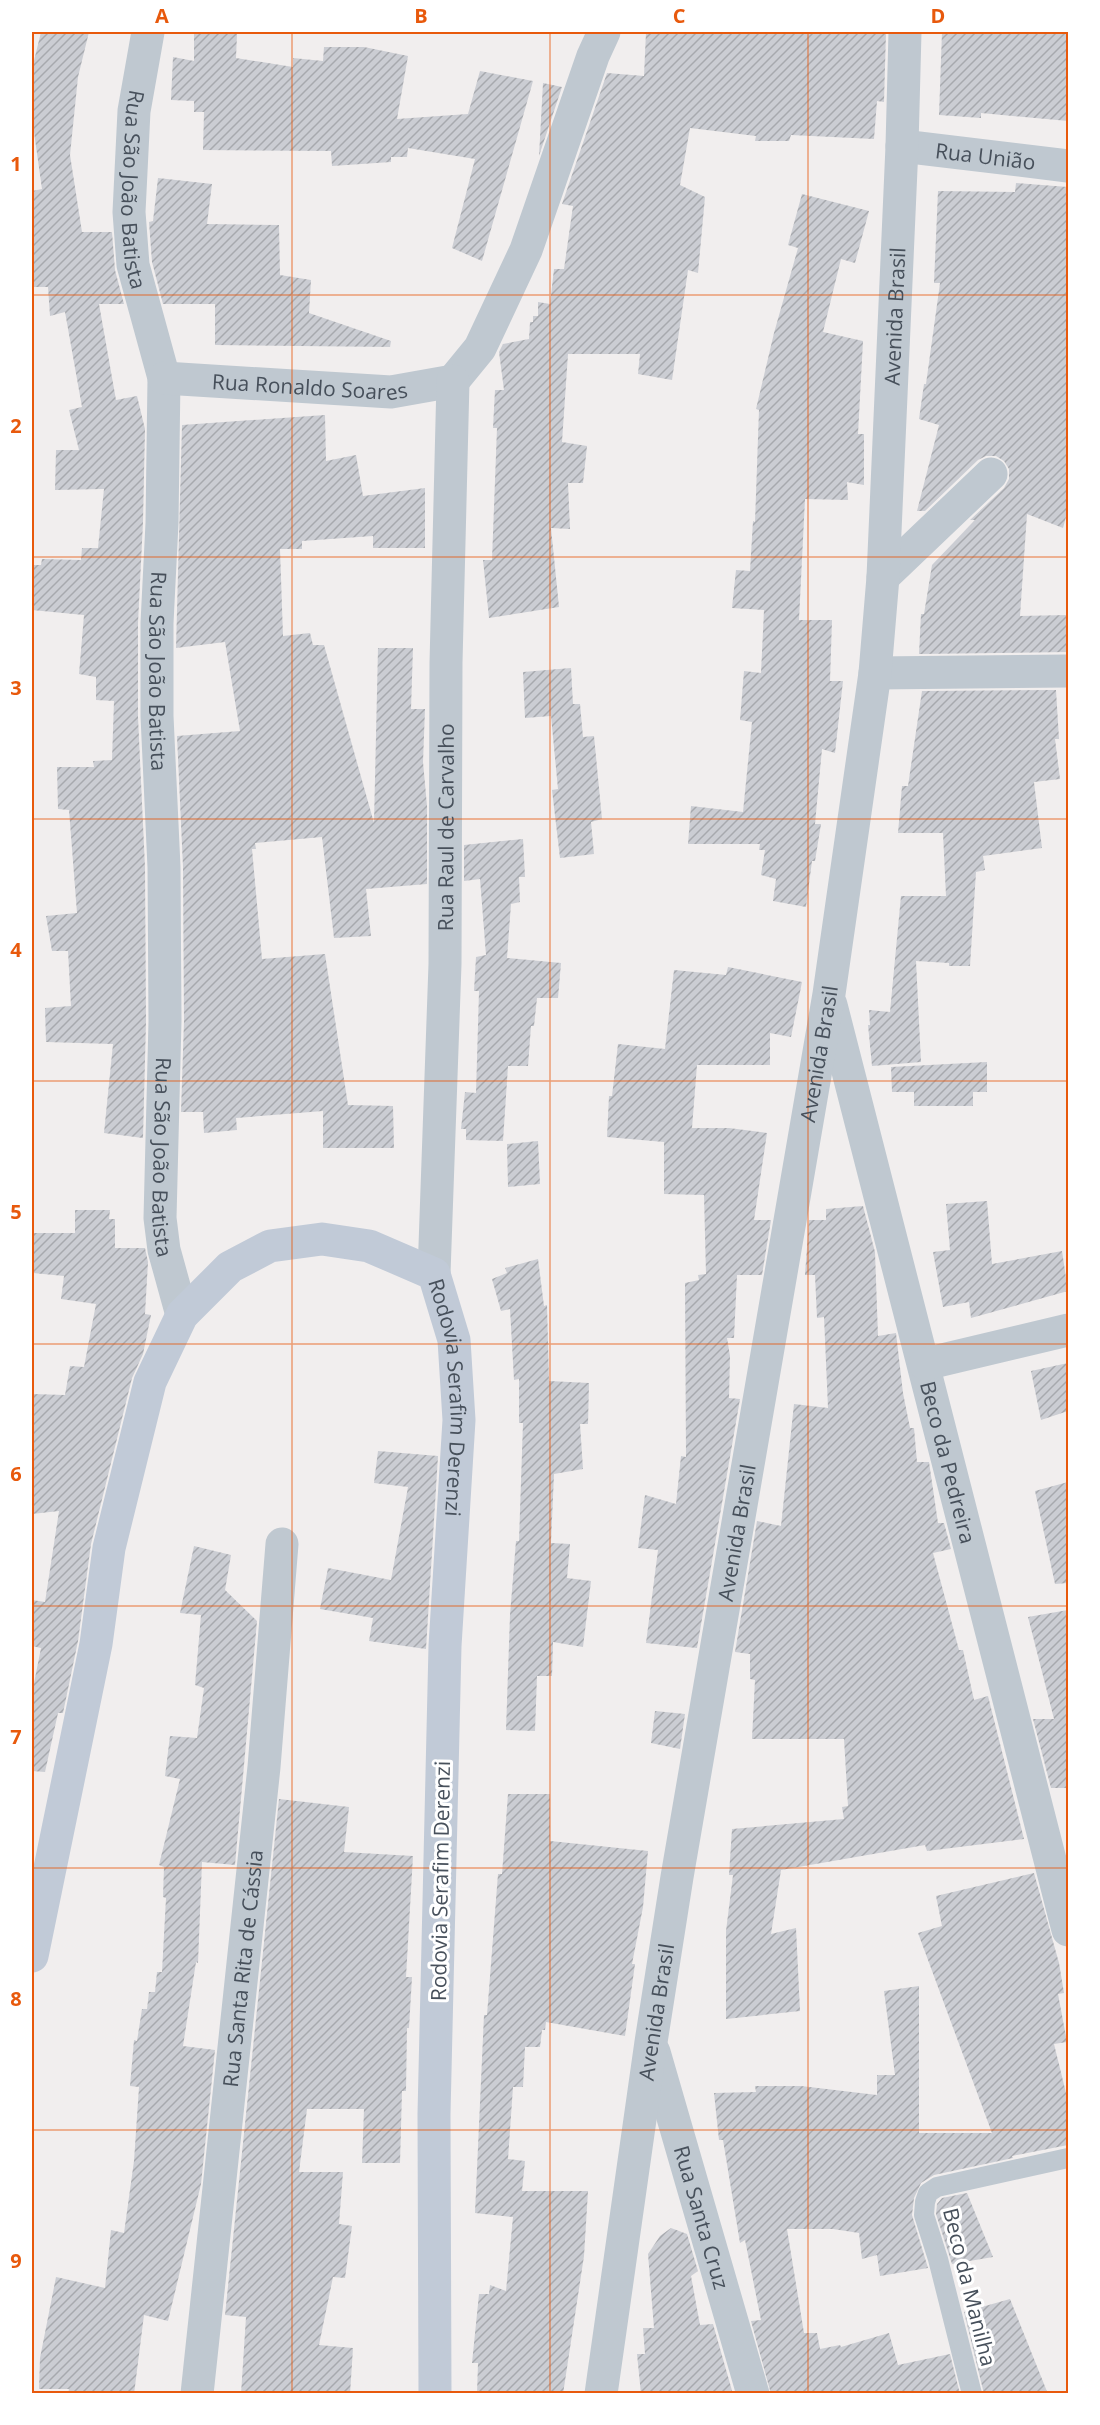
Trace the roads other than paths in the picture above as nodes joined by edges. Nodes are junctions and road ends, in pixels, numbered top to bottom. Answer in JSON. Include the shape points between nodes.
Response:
{"nodes":[{"id":1,"x":148,"y":32,"type":"edge"},
{"id":2,"x":604,"y":32,"type":"edge"},
{"id":3,"x":904,"y":32,"type":"edge"},
{"id":4,"x":902,"y":146,"type":"junction"},
{"id":5,"x":1068,"y":166,"type":"edge"},
{"id":6,"x":164,"y":378,"type":"junction"},
{"id":7,"x":453,"y":381,"type":"junction"},
{"id":8,"x":991,"y":474,"type":"dead end"},
{"id":9,"x":882,"y":589,"type":"junction"},
{"id":10,"x":1068,"y":671,"type":"edge"},
{"id":11,"x":875,"y":673,"type":"junction"},
{"id":12,"x":829,"y":994,"type":"junction"},
{"id":13,"x":435,"y":1274,"type":"junction"},
{"id":14,"x":182,"y":1315,"type":"junction"},
{"id":15,"x":1068,"y":1330,"type":"edge"},
{"id":16,"x":925,"y":1364,"type":"junction"},
{"id":17,"x":282,"y":1544,"type":"dead end"},
{"id":18,"x":1068,"y":1930,"type":"edge"},
{"id":19,"x":32,"y":1956,"type":"edge"},
{"id":20,"x":651,"y":2042,"type":"junction"},
{"id":21,"x":1068,"y":2158,"type":"edge"},
{"id":22,"x":197,"y":2394,"type":"edge"},
{"id":23,"x":435,"y":2394,"type":"edge"},
{"id":24,"x":601,"y":2394,"type":"edge"},
{"id":25,"x":753,"y":2394,"type":"edge"},
{"id":26,"x":972,"y":2394,"type":"edge"}],
"edges":[{"from":1,"to":6,"type":"street","name":"Rua São João Batista","via":[[134,111],[129,212],[133,266]]},
{"from":2,"to":7,"type":"street","via":[[526,250],[480,348]]},
{"from":3,"to":4,"type":"street","name":"Avenida Brasil"},
{"from":4,"to":5,"type":"street","name":"Rua União"},
{"from":4,"to":9,"type":"street","name":"Avenida Brasil"},
{"from":6,"to":7,"type":"street","name":"Rua Ronaldo Soares","via":[[391,392]]},
{"from":6,"to":14,"type":"street","name":"Rua São João Batista","via":[[157,623],[165,1009],[160,1218],[164,1250]]},
{"from":7,"to":13,"type":"street","name":"Rua Raul de Carvalho","via":[[446,652],[445,964]]},
{"from":8,"to":9,"type":"street"},
{"from":9,"to":11,"type":"street","name":"Avenida Brasil"},
{"from":10,"to":11,"type":"street"},
{"from":11,"to":12,"type":"street","name":"Avenida Brasil"},
{"from":12,"to":16,"type":"street","name":"Beco da Pedreira"},
{"from":12,"to":20,"type":"street","name":"Avenida Brasil"},
{"from":13,"to":14,"type":"main road","name":"Rodovia Serafim Derenzi","via":[[369,1246],[322,1239],[270,1246],[230,1267]]},
{"from":13,"to":23,"type":"main road","name":"Rodovia Serafim Derenzi","via":[[454,1340],[459,1420],[445,1646],[434,2103]]},
{"from":14,"to":19,"type":"main road","name":"Rodovia Serafim Derenzi","via":[[150,1382],[109,1548],[96,1644]]},
{"from":15,"to":16,"type":"street"},
{"from":16,"to":18,"type":"street","name":"Beco da Pedreira"},
{"from":17,"to":22,"type":"street","name":"Rua Santa Rita de Cássia","via":[[261,1791]]},
{"from":20,"to":24,"type":"street","name":"Avenida Brasil"},
{"from":20,"to":25,"type":"street","name":"Rua Santa Cruz"},
{"from":21,"to":26,"type":"lane","name":"Beco da Manilha","via":[[937,2187],[928,2193],[924,2215]]}]}
